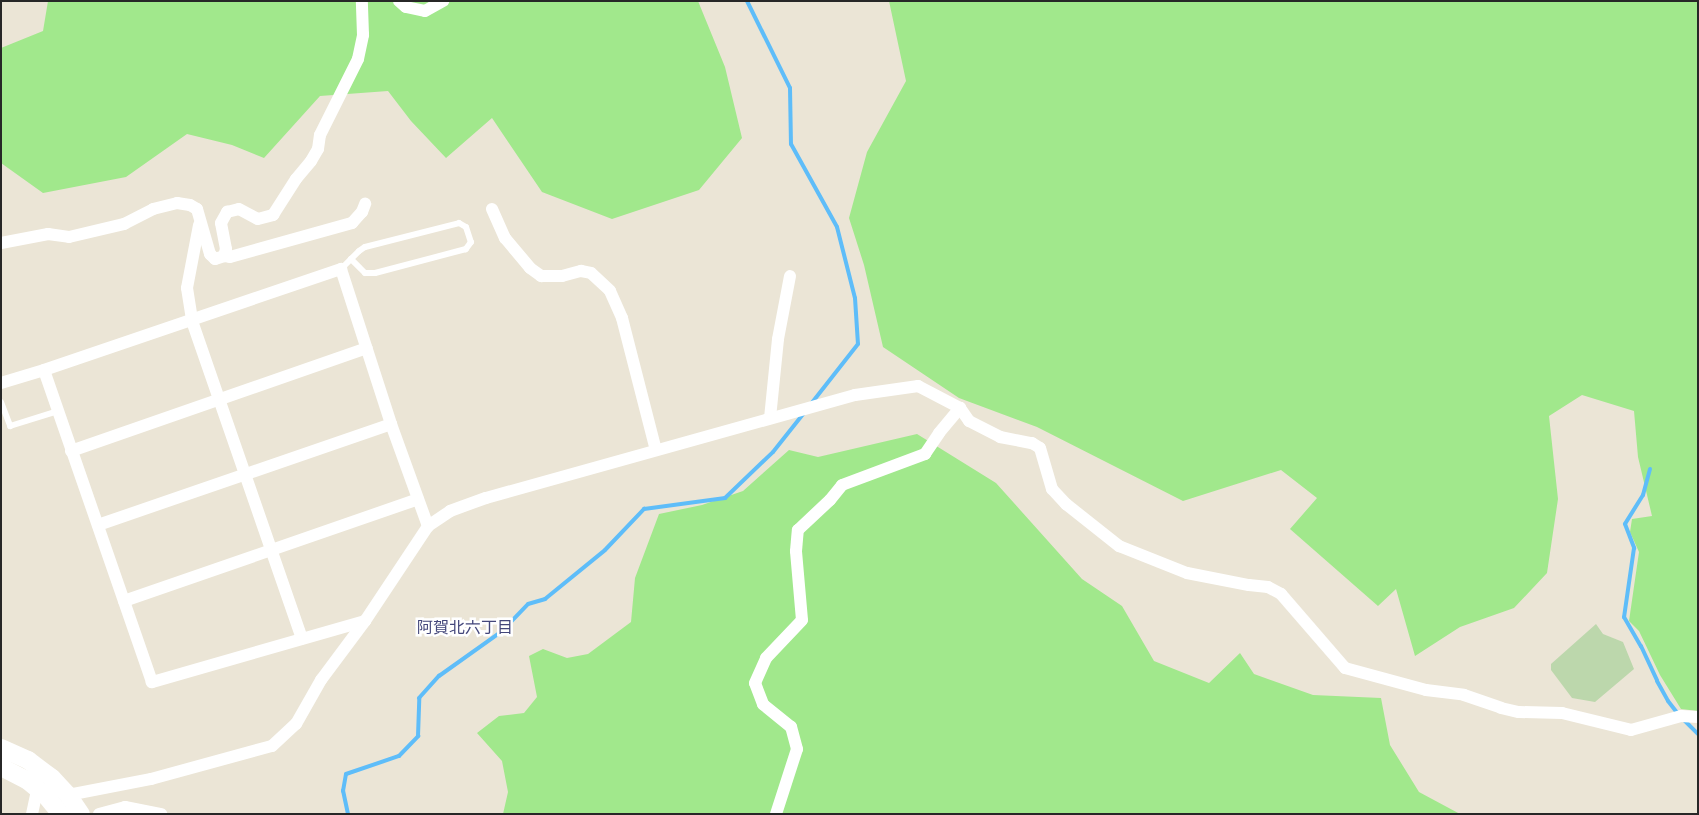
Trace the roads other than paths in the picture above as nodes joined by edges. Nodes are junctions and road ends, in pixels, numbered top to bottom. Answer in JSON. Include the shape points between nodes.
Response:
{"nodes":[{"id":1,"x":362,"y":1,"type":"edge"},
{"id":2,"x":399,"y":1,"type":"edge"},
{"id":3,"x":443,"y":1,"type":"edge"},
{"id":4,"x":365,"y":204,"type":"dead end"},
{"id":5,"x":492,"y":209,"type":"dead end"},
{"id":6,"x":200,"y":218,"type":"junction"},
{"id":7,"x":1,"y":243,"type":"edge"},
{"id":8,"x":224,"y":256,"type":"junction"},
{"id":9,"x":351,"y":259,"type":"junction"},
{"id":10,"x":340,"y":269,"type":"junction"},
{"id":11,"x":790,"y":276,"type":"dead end"},
{"id":12,"x":192,"y":321,"type":"junction"},
{"id":13,"x":367,"y":348,"type":"junction"},
{"id":14,"x":44,"y":370,"type":"junction"},
{"id":15,"x":1,"y":382,"type":"edge"},
{"id":16,"x":219,"y":399,"type":"junction"},
{"id":17,"x":1,"y":402,"type":"edge"},
{"id":18,"x":960,"y":408,"type":"junction"},
{"id":19,"x":58,"y":412,"type":"junction"},
{"id":20,"x":770,"y":418,"type":"junction"},
{"id":21,"x":391,"y":424,"type":"junction"},
{"id":22,"x":656,"y":450,"type":"junction"},
{"id":23,"x":71,"y":451,"type":"junction"},
{"id":24,"x":246,"y":475,"type":"junction"},
{"id":25,"x":418,"y":498,"type":"junction"},
{"id":26,"x":98,"y":525,"type":"junction"},
{"id":27,"x":428,"y":526,"type":"junction"},
{"id":28,"x":272,"y":551,"type":"junction"},
{"id":29,"x":124,"y":601,"type":"junction"},
{"id":30,"x":365,"y":621,"type":"junction"},
{"id":31,"x":302,"y":638,"type":"junction"},
{"id":32,"x":1698,"y":717,"type":"edge"},
{"id":33,"x":1,"y":748,"type":"edge"},
{"id":34,"x":1,"y":767,"type":"edge"},
{"id":35,"x":37,"y":790,"type":"junction"},
{"id":36,"x":68,"y":794,"type":"junction"},
{"id":37,"x":32,"y":814,"type":"edge"},
{"id":38,"x":61,"y":814,"type":"edge"},
{"id":39,"x":81,"y":814,"type":"edge"},
{"id":40,"x":99,"y":814,"type":"edge"},
{"id":41,"x":161,"y":814,"type":"edge"},
{"id":42,"x":776,"y":814,"type":"edge"}],
"edges":[{"from":1,"to":8,"type":"street","via":[[363,35],[358,59],[320,135],[312,162],[296,179],[273,214],[258,219],[239,209],[227,212],[221,223],[226,249]]},
{"from":2,"to":3,"type":"street","via":[[406,7],[425,11]]},
{"from":4,"to":8,"type":"street","via":[[352,222],[230,257]]},
{"from":5,"to":22,"type":"street","via":[[505,238],[541,276],[562,276],[581,271],[591,273],[610,291],[622,318]]},
{"from":6,"to":7,"type":"street","via":[[197,209],[177,203],[153,209],[124,224],[69,237],[48,234]]},
{"from":6,"to":8,"type":"street","via":[[210,254],[215,259]]},
{"from":6,"to":12,"type":"street","via":[[187,288]]},
{"from":9,"to":9,"type":"lane","via":[[365,247],[459,223],[466,227],[471,242],[466,249],[376,273],[365,273]]},
{"from":9,"to":10,"type":"lane"},
{"from":10,"to":12,"type":"street"},
{"from":10,"to":13,"type":"street"},
{"from":11,"to":20,"type":"street","via":[[778,339]]},
{"from":12,"to":14,"type":"street"},
{"from":12,"to":16,"type":"street"},
{"from":13,"to":16,"type":"street"},
{"from":13,"to":21,"type":"street"},
{"from":14,"to":15,"type":"street"},
{"from":14,"to":19,"type":"street"},
{"from":16,"to":23,"type":"street"},
{"from":16,"to":24,"type":"street"},
{"from":17,"to":19,"type":"lane","via":[[10,426]]},
{"from":18,"to":20,"type":"street","via":[[918,386],[855,394]]},
{"from":18,"to":32,"type":"street","via":[[968,421],[1000,437],[1032,443],[1040,448],[1052,489],[1119,546],[1187,573],[1268,587],[1281,594],[1344,668],[1426,690],[1464,695],[1519,712],[1562,712],[1631,730],[1681,716]]},
{"from":18,"to":42,"type":"street","via":[[925,454],[842,485],[798,530],[796,551],[802,620],[766,658],[755,683],[763,704],[791,728],[798,749]]},
{"from":19,"to":23,"type":"street"},
{"from":20,"to":22,"type":"street"},
{"from":21,"to":24,"type":"street"},
{"from":21,"to":25,"type":"street"},
{"from":22,"to":27,"type":"street","via":[[486,498],[450,511]]},
{"from":23,"to":26,"type":"street"},
{"from":24,"to":26,"type":"street"},
{"from":24,"to":28,"type":"street"},
{"from":25,"to":27,"type":"street"},
{"from":25,"to":28,"type":"street"},
{"from":26,"to":29,"type":"street"},
{"from":27,"to":30,"type":"street"},
{"from":28,"to":29,"type":"street"},
{"from":28,"to":31,"type":"street"},
{"from":29,"to":31,"type":"street","via":[[152,682]]},
{"from":30,"to":31,"type":"street"},
{"from":30,"to":36,"type":"street","via":[[321,680],[296,724],[272,746],[151,779]]},
{"from":33,"to":36,"type":"street","via":[[28,760]]},
{"from":34,"to":35,"type":"street","via":[[26,780]]},
{"from":35,"to":37,"type":"street"},
{"from":35,"to":38,"type":"street"},
{"from":36,"to":39,"type":"street"},
{"from":40,"to":41,"type":"street","via":[[126,807]]}]}
